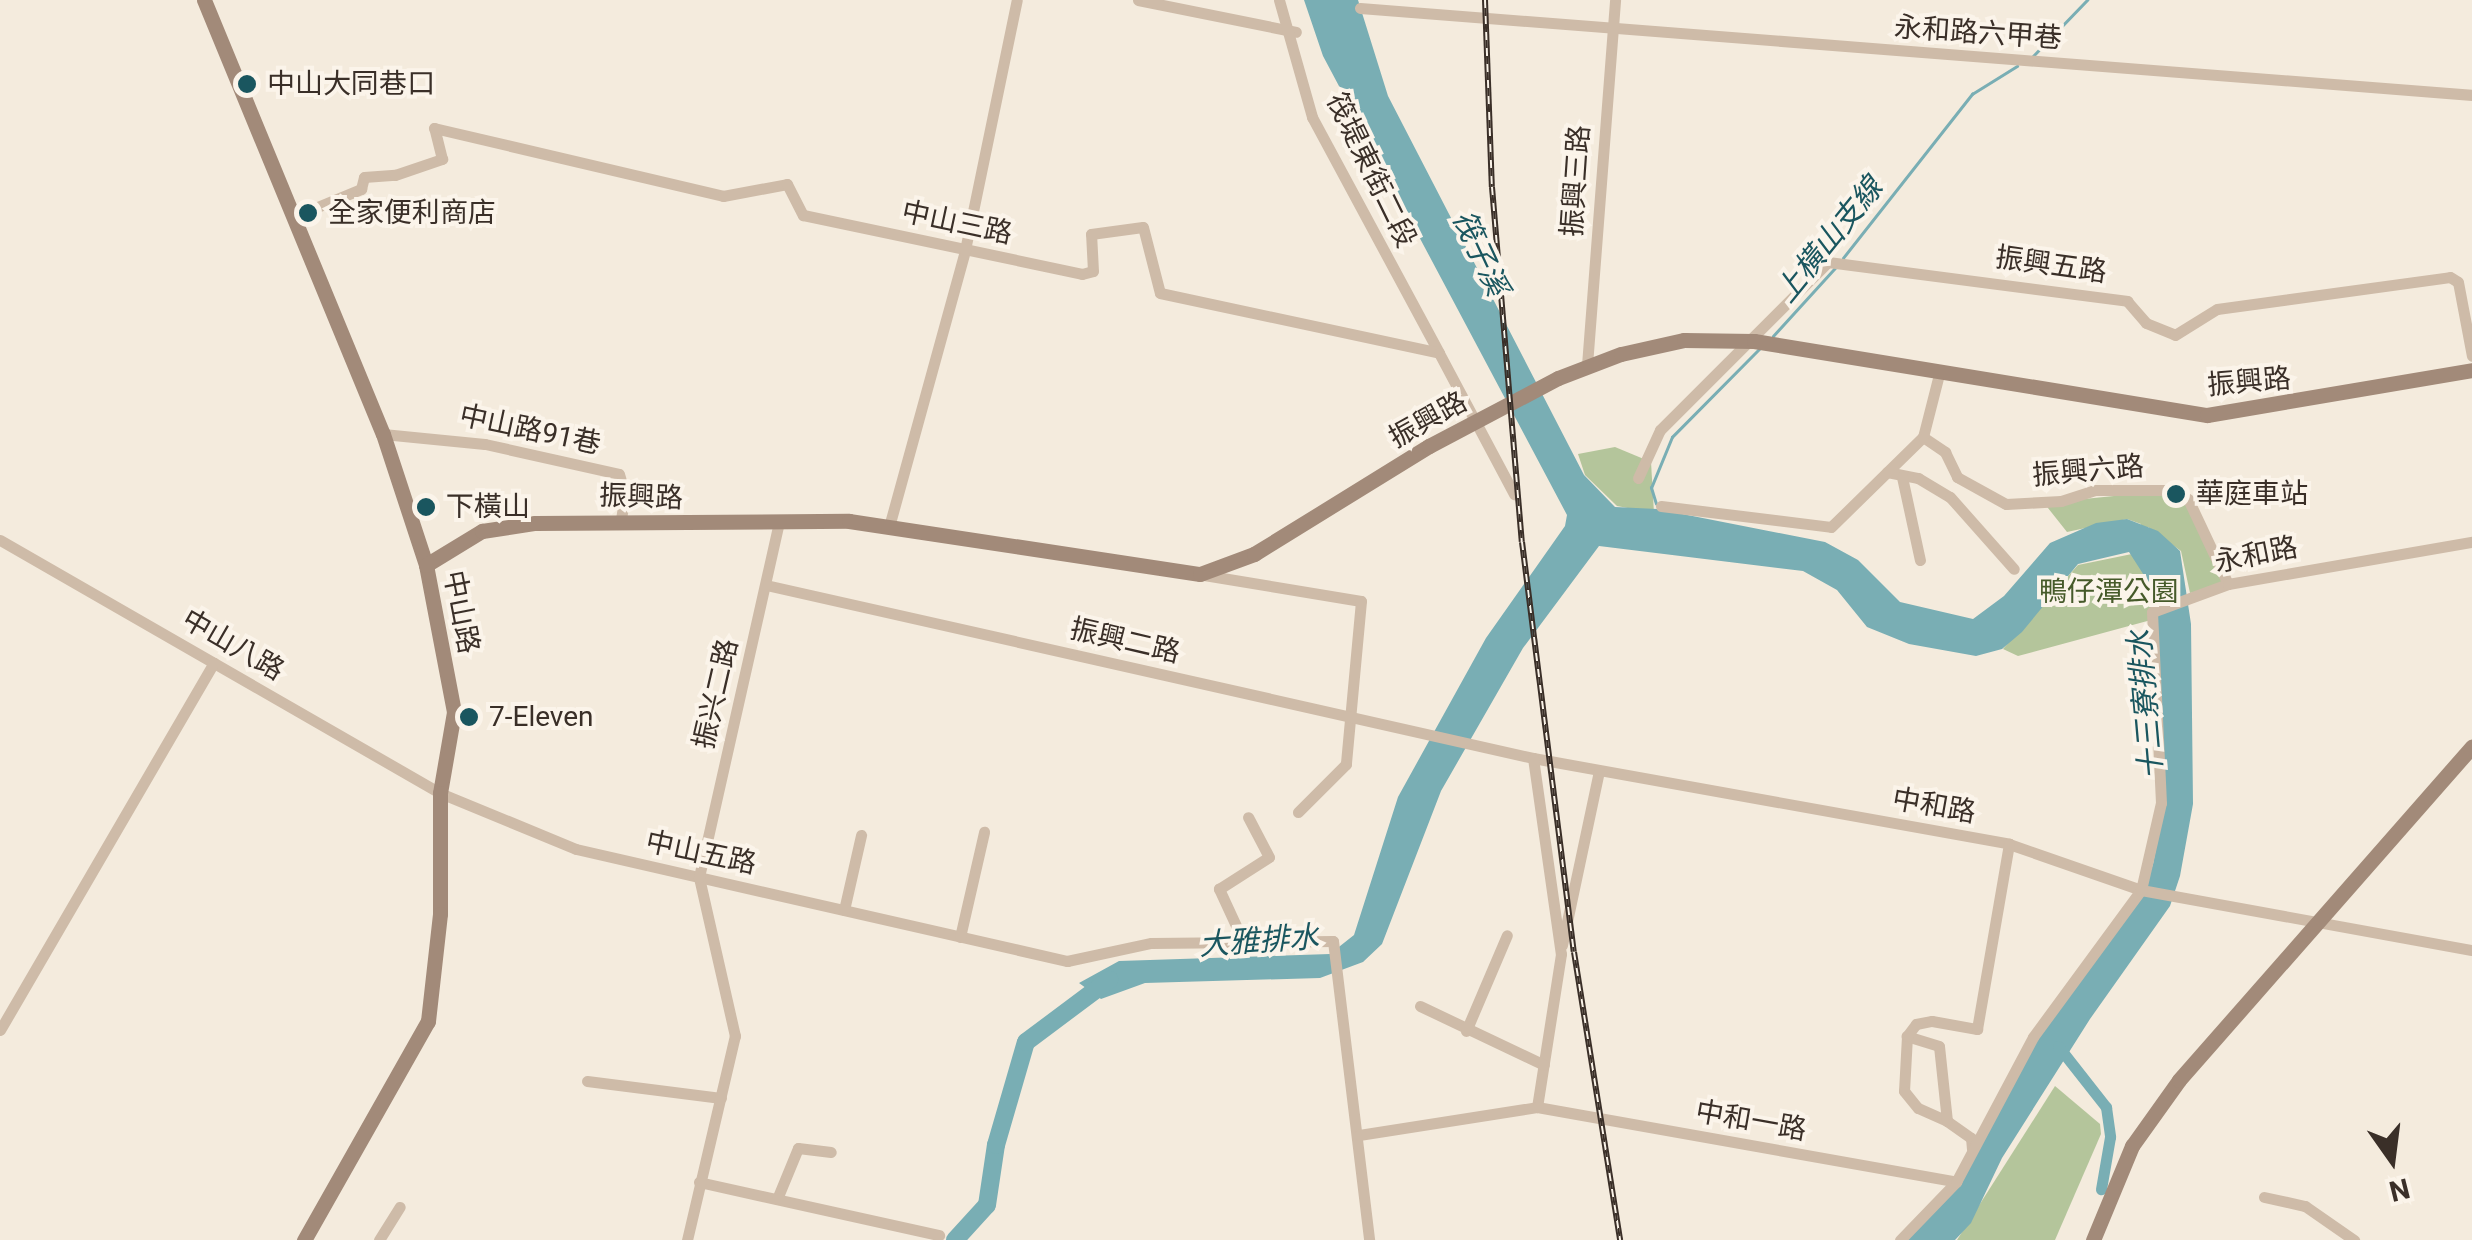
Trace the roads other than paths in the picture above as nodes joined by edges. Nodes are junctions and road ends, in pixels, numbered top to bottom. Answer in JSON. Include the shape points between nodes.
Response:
{"nodes":[{"id":1,"x":204,"y":0,"type":"edge"},
{"id":2,"x":1017,"y":0,"type":"edge"},
{"id":3,"x":1138,"y":0,"type":"edge"},
{"id":4,"x":1279,"y":0,"type":"edge"},
{"id":5,"x":1614,"y":0,"type":"edge"},
{"id":6,"x":1405,"y":6,"type":"edge"},
{"id":7,"x":1360,"y":8,"type":"dead end"},
{"id":8,"x":1612,"y":30,"type":"junction"},
{"id":9,"x":1291,"y":33,"type":"junction"},
{"id":10,"x":2472,"y":95,"type":"edge"},
{"id":11,"x":293,"y":216,"type":"junction"},
{"id":12,"x":966,"y":250,"type":"junction"},
{"id":13,"x":1754,"y":341,"type":"junction"},
{"id":14,"x":1439,"y":352,"type":"junction"},
{"id":15,"x":2472,"y":356,"type":"edge"},
{"id":16,"x":1587,"y":365,"type":"junction"},
{"id":17,"x":2472,"y":370,"type":"edge"},
{"id":18,"x":1938,"y":374,"type":"junction"},
{"id":19,"x":1477,"y":421,"type":"junction"},
{"id":20,"x":383,"y":434,"type":"junction"},
{"id":21,"x":1924,"y":437,"type":"junction"},
{"id":22,"x":1887,"y":472,"type":"junction"},
{"id":23,"x":1902,"y":476,"type":"junction"},
{"id":24,"x":1638,"y":478,"type":"dead end"},
{"id":25,"x":1514,"y":494,"type":"dead end"},
{"id":26,"x":1660,"y":506,"type":"dead end"},
{"id":27,"x":621,"y":519,"type":"junction"},
{"id":28,"x":779,"y":522,"type":"junction"},
{"id":29,"x":890,"y":523,"type":"junction"},
{"id":30,"x":0,"y":540,"type":"edge"},
{"id":31,"x":2472,"y":542,"type":"edge"},
{"id":32,"x":1920,"y":560,"type":"dead end"},
{"id":33,"x":426,"y":565,"type":"junction"},
{"id":34,"x":2014,"y":569,"type":"dead end"},
{"id":35,"x":1200,"y":574,"type":"junction"},
{"id":36,"x":2228,"y":584,"type":"junction"},
{"id":37,"x":766,"y":585,"type":"junction"},
{"id":38,"x":214,"y":663,"type":"junction"},
{"id":39,"x":1346,"y":716,"type":"junction"},
{"id":40,"x":1472,"y":744,"type":"joint"},
{"id":41,"x":2472,"y":746,"type":"edge"},
{"id":42,"x":1532,"y":758,"type":"junction"},
{"id":43,"x":1599,"y":771,"type":"junction"},
{"id":44,"x":440,"y":793,"type":"junction"},
{"id":45,"x":1298,"y":812,"type":"dead end"},
{"id":46,"x":1248,"y":817,"type":"dead end"},
{"id":47,"x":984,"y":832,"type":"dead end"},
{"id":48,"x":861,"y":834,"type":"dead end"},
{"id":49,"x":2009,"y":844,"type":"junction"},
{"id":50,"x":700,"y":877,"type":"junction"},
{"id":51,"x":2143,"y":891,"type":"junction"},
{"id":52,"x":844,"y":910,"type":"junction"},
{"id":53,"x":2321,"y":919,"type":"junction"},
{"id":54,"x":1506,"y":934,"type":"dead end"},
{"id":55,"x":960,"y":936,"type":"junction"},
{"id":56,"x":1244,"y":943,"type":"junction"},
{"id":57,"x":2472,"y":950,"type":"edge"},
{"id":58,"x":1560,"y":954,"type":"junction"},
{"id":59,"x":1420,"y":1006,"type":"dead end"},
{"id":60,"x":0,"y":1030,"type":"edge"},
{"id":61,"x":1466,"y":1030,"type":"junction"},
{"id":62,"x":1907,"y":1036,"type":"junction"},
{"id":63,"x":1544,"y":1065,"type":"junction"},
{"id":64,"x":587,"y":1081,"type":"dead end"},
{"id":65,"x":721,"y":1098,"type":"junction"},
{"id":66,"x":1537,"y":1107,"type":"junction"},
{"id":67,"x":1947,"y":1121,"type":"junction"},
{"id":68,"x":1359,"y":1135,"type":"junction"},
{"id":69,"x":1972,"y":1148,"type":"junction"},
{"id":70,"x":830,"y":1152,"type":"dead end"},
{"id":71,"x":699,"y":1182,"type":"junction"},
{"id":72,"x":1956,"y":1182,"type":"junction"},
{"id":73,"x":2264,"y":1197,"type":"dead end"},
{"id":74,"x":778,"y":1199,"type":"junction"},
{"id":75,"x":400,"y":1207,"type":"dead end"},
{"id":76,"x":938,"y":1235,"type":"dead end"},
{"id":77,"x":304,"y":1240,"type":"edge"},
{"id":78,"x":379,"y":1240,"type":"edge"},
{"id":79,"x":687,"y":1240,"type":"edge"},
{"id":80,"x":1369,"y":1240,"type":"edge"},
{"id":81,"x":1900,"y":1240,"type":"edge"},
{"id":82,"x":2093,"y":1240,"type":"edge"},
{"id":83,"x":2354,"y":1240,"type":"edge"}],
"edges":[{"from":1,"to":11,"type":"street","name":"中山路"},
{"from":2,"to":12,"type":"street"},
{"from":3,"to":9,"type":"street"},
{"from":4,"to":9,"type":"street","name":"筏堤東街二段"},
{"from":5,"to":8,"type":"street","name":"振興三路"},
{"from":6,"to":7,"type":"street","name":"永和路六甲巷"},
{"from":6,"to":8,"type":"street","name":"永和路六甲巷"},
{"from":8,"to":10,"type":"street","name":"永和路六甲巷"},
{"from":8,"to":16,"type":"street","name":"振興三路"},
{"from":9,"to":14,"type":"street","name":"筏堤東街二段","via":[[1312,117]]},
{"from":11,"to":12,"type":"street","name":"中山三路","via":[[361,189],[364,177],[396,175],[442,159],[434,128],[723,196],[786,184],[802,215]]},
{"from":11,"to":20,"type":"street","name":"中山路"},
{"from":12,"to":14,"type":"street","name":"中山三路","via":[[1082,274],[1093,272],[1091,234],[1143,227],[1160,293]]},
{"from":12,"to":29,"type":"street"},
{"from":13,"to":15,"type":"street","name":"振興五路","via":[[1828,262],[1839,262],[2127,301],[2146,323],[2175,335],[2217,309],[2450,276],[2458,282]]},
{"from":13,"to":16,"type":"street","name":"振興路","via":[[1684,340]]},
{"from":13,"to":18,"type":"street","name":"振興路"},
{"from":13,"to":24,"type":"street","name":"振興五路","via":[[1660,430]]},
{"from":14,"to":19,"type":"street"},
{"from":16,"to":19,"type":"street","name":"振興路"},
{"from":17,"to":18,"type":"street","name":"振興路","via":[[2207,415]]},
{"from":18,"to":21,"type":"street"},
{"from":19,"to":25,"type":"street"},
{"from":19,"to":35,"type":"street","name":"振興路","via":[[1254,554]]},
{"from":20,"to":27,"type":"street","name":"中山路91巷","via":[[484,444],[619,474]]},
{"from":20,"to":33,"type":"street","name":"中山路"},
{"from":21,"to":22,"type":"street"},
{"from":21,"to":36,"type":"street","name":"振興六路","via":[[1945,452],[1958,477],[2006,504],[2060,501],[2094,490],[2164,490],[2188,500]]},
{"from":22,"to":23,"type":"street"},
{"from":22,"to":26,"type":"street","via":[[1831,527]]},
{"from":23,"to":32,"type":"street"},
{"from":23,"to":34,"type":"street","via":[[1950,498]]},
{"from":27,"to":28,"type":"street","name":"振興路"},
{"from":27,"to":33,"type":"street","name":"振興路","via":[[482,531]]},
{"from":28,"to":29,"type":"street","name":"振興路"},
{"from":28,"to":37,"type":"street","name":"振兴二路"},
{"from":29,"to":35,"type":"street","name":"振興路"},
{"from":30,"to":38,"type":"street","name":"中山八路"},
{"from":31,"to":36,"type":"street","name":"永和路"},
{"from":33,"to":44,"type":"street","name":"中山路","via":[[454,712]]},
{"from":35,"to":39,"type":"street","via":[[1361,601]]},
{"from":36,"to":51,"type":"street","name":"永和路","via":[[2152,612],[2161,803]]},
{"from":37,"to":39,"type":"street","name":"振興二路"},
{"from":37,"to":50,"type":"street","name":"振兴二路"},
{"from":38,"to":44,"type":"street","name":"中山八路"},
{"from":38,"to":60,"type":"street"},
{"from":39,"to":40,"type":"street","name":"振興二路"},
{"from":39,"to":45,"type":"street","via":[[1346,764]]},
{"from":40,"to":42,"type":"street","name":"中和路"},
{"from":41,"to":53,"type":"street"},
{"from":42,"to":43,"type":"street","name":"中和路"},
{"from":42,"to":58,"type":"street"},
{"from":43,"to":49,"type":"street","name":"中和路"},
{"from":43,"to":58,"type":"street"},
{"from":44,"to":50,"type":"street","name":"中山五路","via":[[576,848]]},
{"from":44,"to":77,"type":"street","name":"中山路","via":[[440,914],[428,1021]]},
{"from":46,"to":56,"type":"street","via":[[1269,857],[1219,889]]},
{"from":47,"to":55,"type":"street"},
{"from":48,"to":52,"type":"street"},
{"from":49,"to":51,"type":"street","name":"中和路"},
{"from":49,"to":62,"type":"street","via":[[1977,1029],[1932,1021],[1916,1024]]},
{"from":50,"to":52,"type":"street","name":"中山五路"},
{"from":50,"to":65,"type":"street","via":[[735,1036]]},
{"from":51,"to":53,"type":"street","name":"中和路"},
{"from":51,"to":69,"type":"street","via":[[2034,1037]]},
{"from":52,"to":55,"type":"street","name":"中山五路"},
{"from":53,"to":57,"type":"street"},
{"from":53,"to":82,"type":"street","via":[[2179,1080],[2132,1146]]},
{"from":54,"to":61,"type":"street"},
{"from":55,"to":56,"type":"street","name":"中山五路","via":[[1067,961],[1151,943]]},
{"from":56,"to":68,"type":"street","name":"中山五路","via":[[1333,942]]},
{"from":58,"to":63,"type":"street"},
{"from":59,"to":61,"type":"street"},
{"from":61,"to":63,"type":"street"},
{"from":62,"to":67,"type":"street","via":[[1904,1091],[1918,1108]]},
{"from":62,"to":67,"type":"street","via":[[1939,1046]]},
{"from":63,"to":66,"type":"street"},
{"from":64,"to":65,"type":"street"},
{"from":65,"to":71,"type":"street"},
{"from":66,"to":68,"type":"street"},
{"from":66,"to":72,"type":"street","name":"中和一路"},
{"from":67,"to":69,"type":"street","via":[[1971,1138]]},
{"from":68,"to":80,"type":"street"},
{"from":69,"to":72,"type":"street"},
{"from":70,"to":74,"type":"street","via":[[798,1148]]},
{"from":71,"to":74,"type":"street"},
{"from":71,"to":79,"type":"street"},
{"from":72,"to":81,"type":"street"},
{"from":73,"to":83,"type":"street","via":[[2306,1206]]},
{"from":74,"to":76,"type":"street"},
{"from":75,"to":78,"type":"street"}]}
